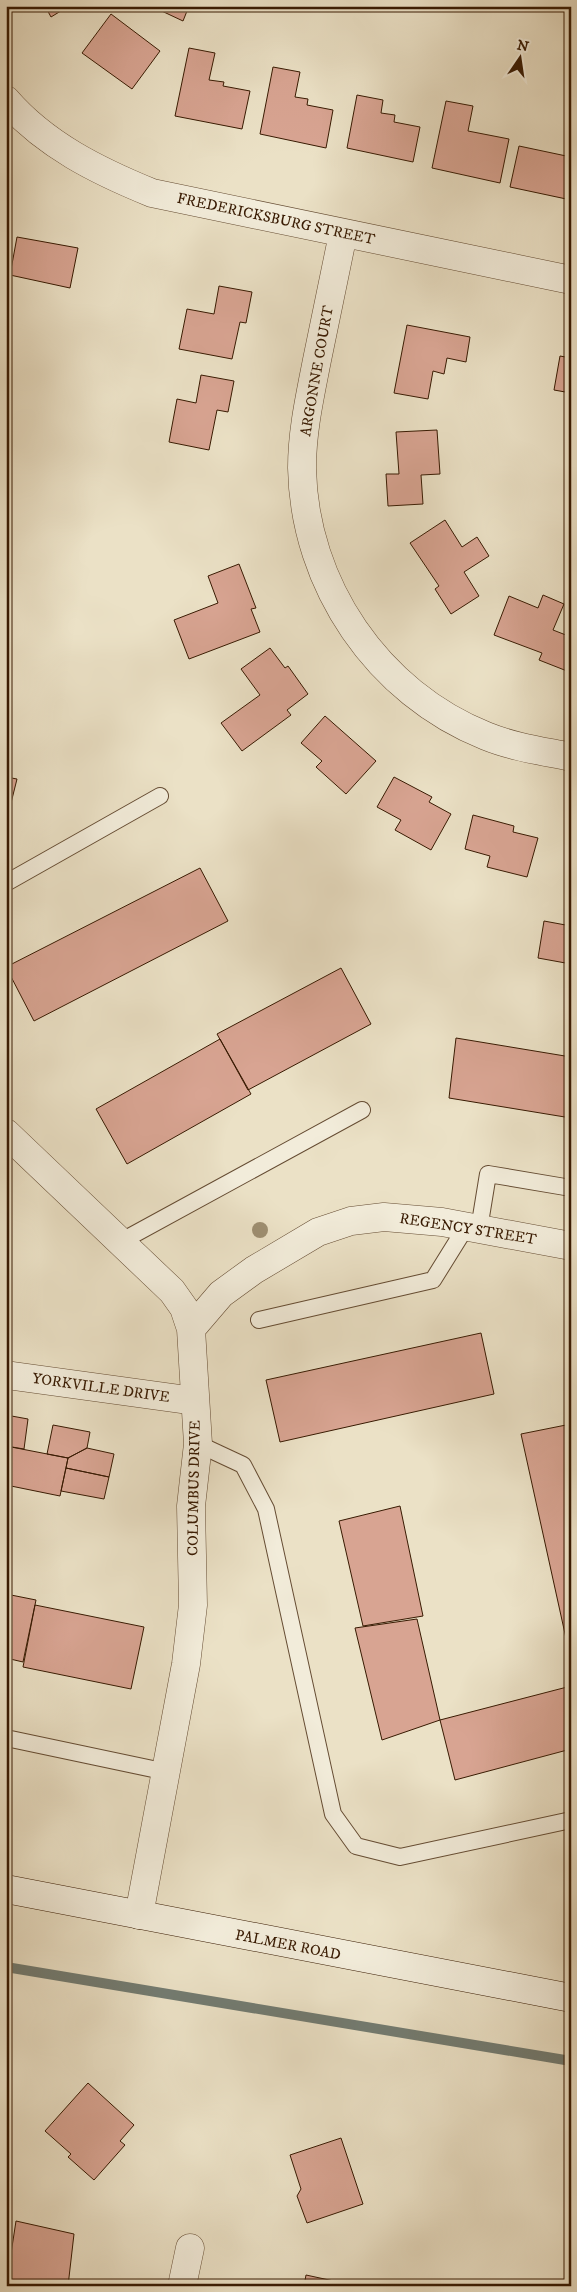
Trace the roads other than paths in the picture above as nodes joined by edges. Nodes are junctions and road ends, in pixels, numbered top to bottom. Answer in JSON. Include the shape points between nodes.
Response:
{"nodes":[{"id":1,"x":6,"y":100,"type":"edge"},
{"id":2,"x":343,"y":234,"type":"junction"},
{"id":3,"x":571,"y":280,"type":"edge"},
{"id":4,"x":571,"y":757,"type":"edge"},
{"id":5,"x":160,"y":796,"type":"dead end"},
{"id":6,"x":6,"y":882,"type":"edge"},
{"id":7,"x":362,"y":1110,"type":"dead end"},
{"id":8,"x":6,"y":1133,"type":"edge"},
{"id":9,"x":571,"y":1188,"type":"edge"},
{"id":10,"x":472,"y":1228,"type":"junction"},
{"id":11,"x":120,"y":1242,"type":"junction"},
{"id":12,"x":571,"y":1246,"type":"edge"},
{"id":13,"x":259,"y":1320,"type":"dead end"},
{"id":14,"x":191,"y":1329,"type":"junction"},
{"id":15,"x":6,"y":1375,"type":"edge"},
{"id":16,"x":195,"y":1401,"type":"junction"},
{"id":17,"x":198,"y":1444,"type":"junction"},
{"id":18,"x":6,"y":1738,"type":"edge"},
{"id":19,"x":167,"y":1772,"type":"junction"},
{"id":20,"x":571,"y":1820,"type":"edge"},
{"id":21,"x":6,"y":1889,"type":"edge"},
{"id":22,"x":139,"y":1915,"type":"junction"},
{"id":23,"x":571,"y":1998,"type":"edge"},
{"id":24,"x":190,"y":2248,"type":"dead end"},
{"id":25,"x":182,"y":2286,"type":"edge"}],
"edges":[{"from":1,"to":2,"type":"street","name":"FREDERICKSBURG STREET","via":[[53,142],[101,172],[152,193]]},
{"from":2,"to":3,"type":"street","name":"FREDERICKSBURG STREET"},
{"from":2,"to":4,"type":"street","name":"ARGONNE COURT","via":[[305,420],[302,467],[312,539],[326,581],[364,645],[392,676],[422,700],[458,723],[487,736],[520,747]]},
{"from":5,"to":6,"type":"lane"},
{"from":7,"to":11,"type":"lane"},
{"from":8,"to":11,"type":"street","name":"COLUMBUS DRIVE"},
{"from":9,"to":10,"type":"lane","via":[[488,1174]]},
{"from":10,"to":12,"type":"street","name":"REGENCY STREET"},
{"from":10,"to":13,"type":"lane","via":[[432,1280]]},
{"from":10,"to":14,"type":"street","name":"REGENCY STREET","via":[[384,1217],[351,1221],[318,1232],[254,1270],[222,1294]]},
{"from":11,"to":14,"type":"street","name":"COLUMBUS DRIVE","via":[[172,1291],[184,1308]]},
{"from":14,"to":16,"type":"street","name":"COLUMBUS DRIVE"},
{"from":15,"to":16,"type":"street","name":"YORKVILLE DRIVE"},
{"from":16,"to":17,"type":"street","name":"COLUMBUS DRIVE"},
{"from":17,"to":19,"type":"street","name":"COLUMBUS DRIVE","via":[[191,1506],[193,1605]]},
{"from":17,"to":20,"type":"lane","via":[[243,1465],[266,1509],[333,1814],[356,1846],[400,1857]]},
{"from":18,"to":19,"type":"lane"},
{"from":19,"to":22,"type":"street","name":"COLUMBUS DRIVE"},
{"from":21,"to":22,"type":"street","name":"PALMER ROAD"},
{"from":22,"to":23,"type":"street","name":"PALMER ROAD"},
{"from":24,"to":25,"type":"street"}]}
